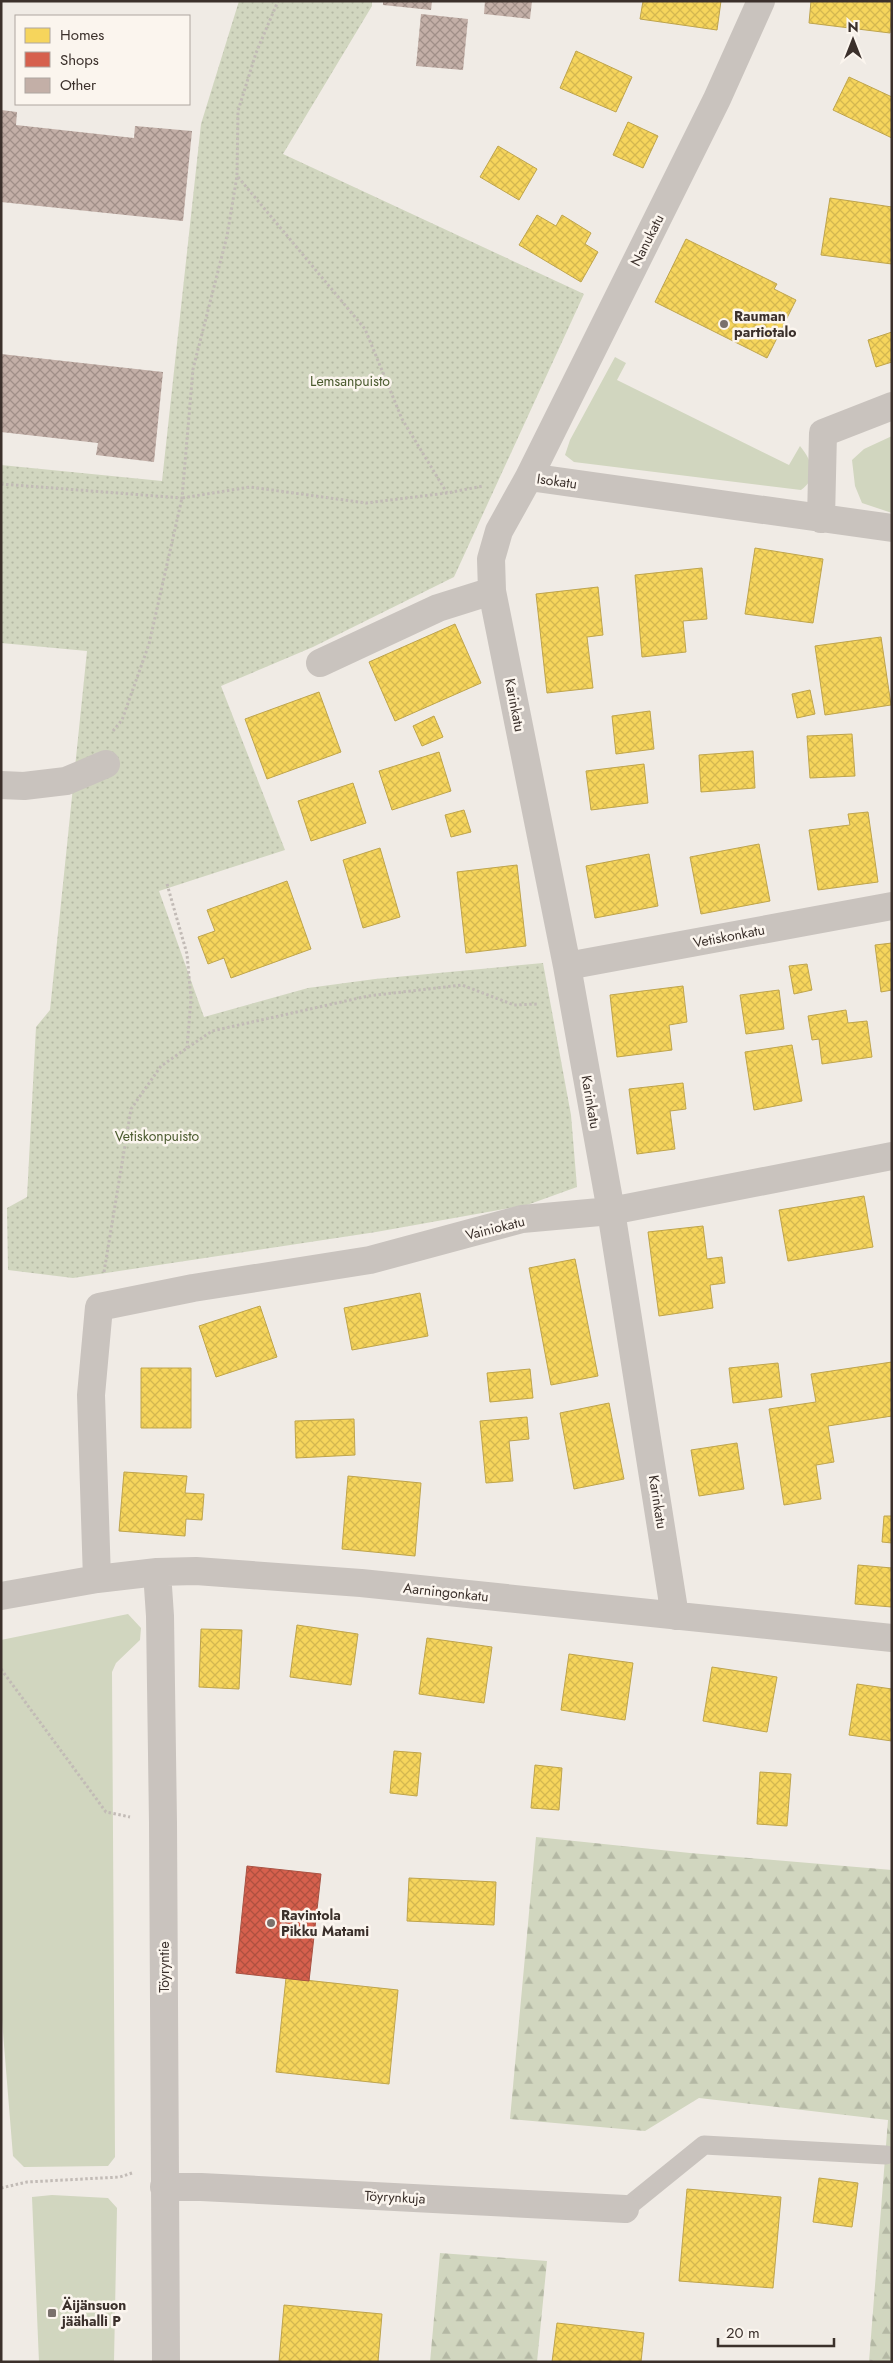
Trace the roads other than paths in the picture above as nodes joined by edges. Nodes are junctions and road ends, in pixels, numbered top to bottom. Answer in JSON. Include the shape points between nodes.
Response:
{"nodes":[{"id":1,"x":761,"y":1,"type":"edge"},
{"id":2,"x":892,"y":406,"type":"edge"},
{"id":3,"x":529,"y":477,"type":"junction"},
{"id":4,"x":822,"y":519,"type":"junction"},
{"id":5,"x":892,"y":528,"type":"edge"},
{"id":6,"x":492,"y":591,"type":"junction"},
{"id":7,"x":320,"y":662,"type":"dead end"},
{"id":8,"x":106,"y":764,"type":"road end"},
{"id":9,"x":1,"y":785,"type":"edge"},
{"id":10,"x":892,"y":906,"type":"edge"},
{"id":11,"x":567,"y":966,"type":"junction"},
{"id":12,"x":892,"y":1156,"type":"edge"},
{"id":13,"x":611,"y":1211,"type":"junction"},
{"id":14,"x":157,"y":1572,"type":"junction"},
{"id":15,"x":97,"y":1579,"type":"junction"},
{"id":16,"x":1,"y":1596,"type":"edge"},
{"id":17,"x":675,"y":1616,"type":"junction"},
{"id":18,"x":892,"y":1638,"type":"edge"},
{"id":19,"x":886,"y":2155,"type":"dead end"},
{"id":20,"x":164,"y":2175,"type":"junction"},
{"id":21,"x":625,"y":2209,"type":"joint"},
{"id":22,"x":166,"y":2362,"type":"edge"}],
"edges":[{"from":1,"to":3,"type":"street","name":"Nanukatu","via":[[717,99]]},
{"from":2,"to":4,"type":"street","via":[[823,434]]},
{"from":3,"to":4,"type":"street","name":"Isokatu"},
{"from":3,"to":6,"type":"street","name":"Isokatu","via":[[499,531],[491,559]]},
{"from":4,"to":5,"type":"street","name":"Isokatu"},
{"from":6,"to":7,"type":"street","via":[[438,608]]},
{"from":6,"to":11,"type":"street","name":"Karinkatu"},
{"from":8,"to":9,"type":"street","via":[[66,781]]},
{"from":10,"to":11,"type":"street","name":"Vetiskonkatu"},
{"from":11,"to":13,"type":"street","name":"Karinkatu"},
{"from":12,"to":13,"type":"street","name":"Vainiokatu"},
{"from":13,"to":15,"type":"street","name":"Vainiokatu","via":[[522,1219],[370,1260],[193,1288],[99,1307],[91,1395]]},
{"from":13,"to":17,"type":"street","name":"Karinkatu"},
{"from":14,"to":15,"type":"street","name":"Aarningonkatu"},
{"from":14,"to":17,"type":"street","name":"Aarningonkatu","via":[[196,1571],[361,1583]]},
{"from":14,"to":20,"type":"street","name":"Töyryntie","via":[[163,1823]]},
{"from":15,"to":16,"type":"street","name":"Aarningonkatu"},
{"from":17,"to":18,"type":"street","name":"Aarningonkatu"},
{"from":19,"to":21,"type":"lane","via":[[704,2145]]},
{"from":20,"to":21,"type":"street","name":"Töyrynkuja","via":[[201,2187]]},
{"from":20,"to":22,"type":"street","name":"Töyryntie"}]}
